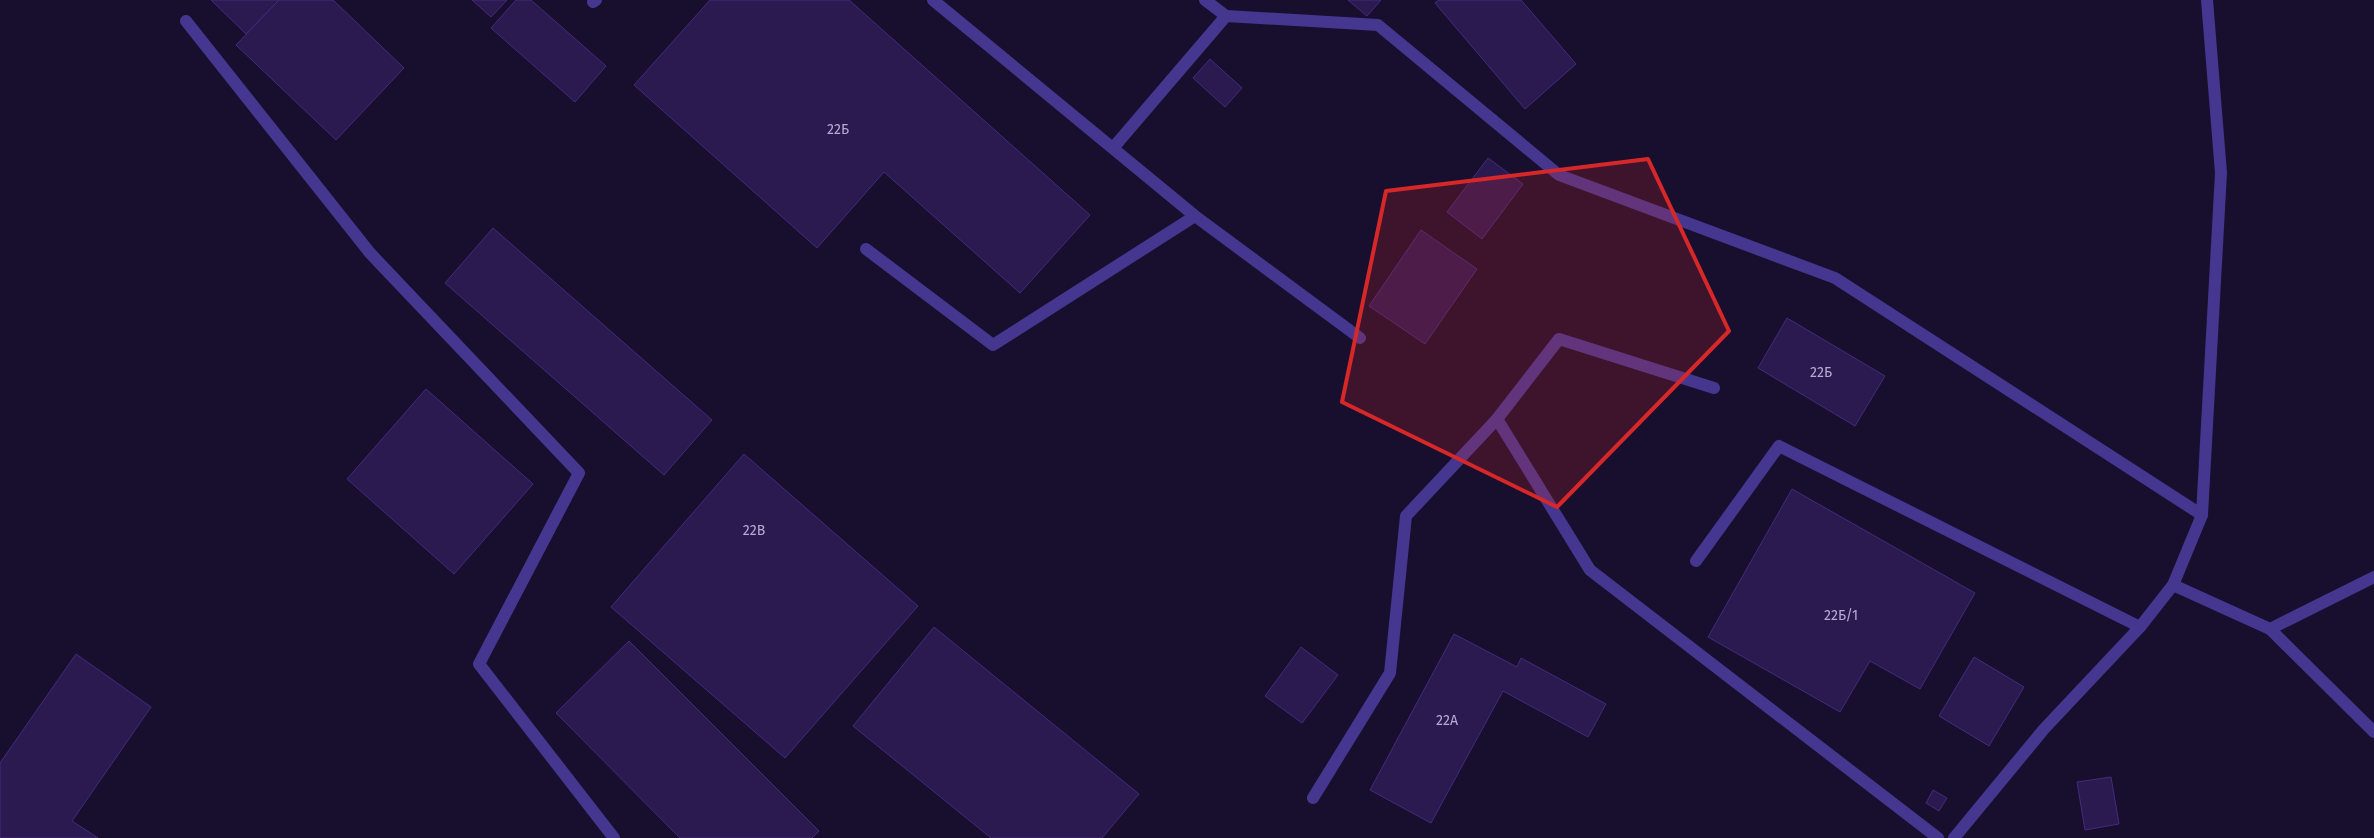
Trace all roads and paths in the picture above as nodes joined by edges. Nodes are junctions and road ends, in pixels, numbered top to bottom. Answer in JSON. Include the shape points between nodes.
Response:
{"nodes":[{"id":1,"x":933,"y":0,"type":"edge"},
{"id":2,"x":1206,"y":0,"type":"edge"},
{"id":3,"x":2207,"y":0,"type":"edge"},
{"id":4,"x":1226,"y":16,"type":"junction"},
{"id":5,"x":186,"y":21,"type":"dead end"},
{"id":6,"x":1113,"y":148,"type":"junction"},
{"id":7,"x":1195,"y":216,"type":"junction"},
{"id":8,"x":866,"y":249,"type":"dead end"},
{"id":9,"x":1360,"y":338,"type":"dead end"},
{"id":10,"x":1714,"y":388,"type":"dead end"},
{"id":11,"x":1497,"y":419,"type":"junction"},
{"id":12,"x":2202,"y":515,"type":"junction"},
{"id":13,"x":1696,"y":561,"type":"dead end"},
{"id":14,"x":2374,"y":577,"type":"edge"},
{"id":15,"x":2173,"y":585,"type":"junction"},
{"id":16,"x":2140,"y":627,"type":"junction"},
{"id":17,"x":2270,"y":629,"type":"junction"},
{"id":18,"x":2374,"y":732,"type":"edge"},
{"id":19,"x":1313,"y":798,"type":"dead end"},
{"id":20,"x":614,"y":838,"type":"edge"},
{"id":21,"x":1938,"y":838,"type":"edge"},
{"id":22,"x":1954,"y":838,"type":"edge"}],
"edges":[{"from":1,"to":6,"type":"street"},
{"from":2,"to":4,"type":"street"},
{"from":3,"to":12,"type":"street","via":[[2221,173]]},
{"from":4,"to":6,"type":"street"},
{"from":4,"to":12,"type":"street","via":[[1378,25],[1559,176],[1835,278]]},
{"from":5,"to":20,"type":"street","via":[[370,253],[579,473],[479,664]]},
{"from":6,"to":7,"type":"street"},
{"from":7,"to":8,"type":"street","via":[[993,345]]},
{"from":7,"to":9,"type":"street"},
{"from":10,"to":11,"type":"street","via":[[1559,339]]},
{"from":11,"to":19,"type":"street","via":[[1406,516],[1390,673]]},
{"from":11,"to":21,"type":"street","via":[[1590,570]]},
{"from":12,"to":15,"type":"street"},
{"from":13,"to":16,"type":"street","via":[[1779,446]]},
{"from":14,"to":17,"type":"street"},
{"from":15,"to":16,"type":"street"},
{"from":15,"to":17,"type":"street"},
{"from":16,"to":22,"type":"street","via":[[2044,730]]},
{"from":17,"to":18,"type":"street"}]}
